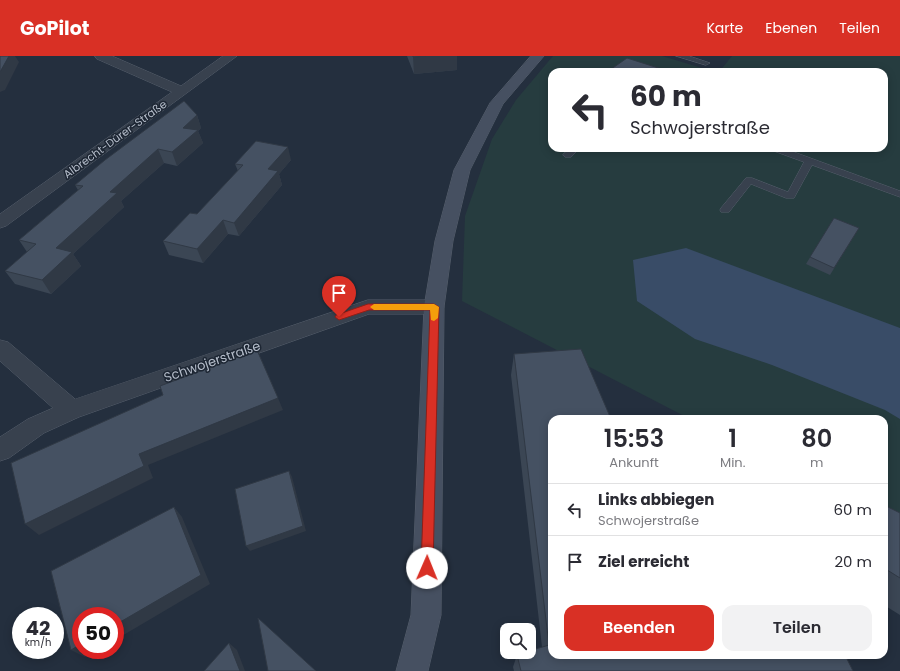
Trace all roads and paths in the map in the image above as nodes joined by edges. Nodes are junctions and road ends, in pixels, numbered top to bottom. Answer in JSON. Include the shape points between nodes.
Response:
{"nodes":[{"id":1,"x":101,"y":56,"type":"edge"},
{"id":2,"x":231,"y":56,"type":"edge"},
{"id":3,"x":538,"y":56,"type":"edge"},
{"id":4,"x":680,"y":56,"type":"edge"},
{"id":5,"x":706,"y":63,"type":"dead end"},
{"id":6,"x":181,"y":92,"type":"junction"},
{"id":7,"x":571,"y":152,"type":"edge"},
{"id":8,"x":784,"y":152,"type":"edge"},
{"id":9,"x":568,"y":155,"type":"dead end"},
{"id":10,"x":809,"y":162,"type":"junction"},
{"id":11,"x":900,"y":194,"type":"edge"},
{"id":12,"x":724,"y":210,"type":"dead end"},
{"id":13,"x":0,"y":222,"type":"edge"},
{"id":14,"x":434,"y":307,"type":"junction"},
{"id":15,"x":0,"y":348,"type":"edge"},
{"id":16,"x":71,"y":410,"type":"junction"},
{"id":17,"x":0,"y":450,"type":"edge"},
{"id":18,"x":412,"y":671,"type":"edge"}],
"edges":[{"from":1,"to":6,"type":"street"},
{"from":2,"to":6,"type":"street","name":"Albrecht-Dürer-Straße"},
{"from":3,"to":14,"type":"main road","via":[[497,103],[462,170],[444,241]]},
{"from":4,"to":5,"type":"lane"},
{"from":6,"to":13,"type":"street","name":"Albrecht-Dürer-Straße"},
{"from":7,"to":9,"type":"lane"},
{"from":8,"to":10,"type":"lane"},
{"from":10,"to":11,"type":"lane"},
{"from":10,"to":12,"type":"lane","via":[[790,196],[749,180]]},
{"from":14,"to":16,"type":"street","name":"Schwojerstraße","via":[[368,307]]},
{"from":14,"to":18,"type":"main road","via":[[426,615]]},
{"from":15,"to":16,"type":"street"},
{"from":16,"to":17,"type":"street","name":"Schwojerstraße","via":[[36,426]]}]}
